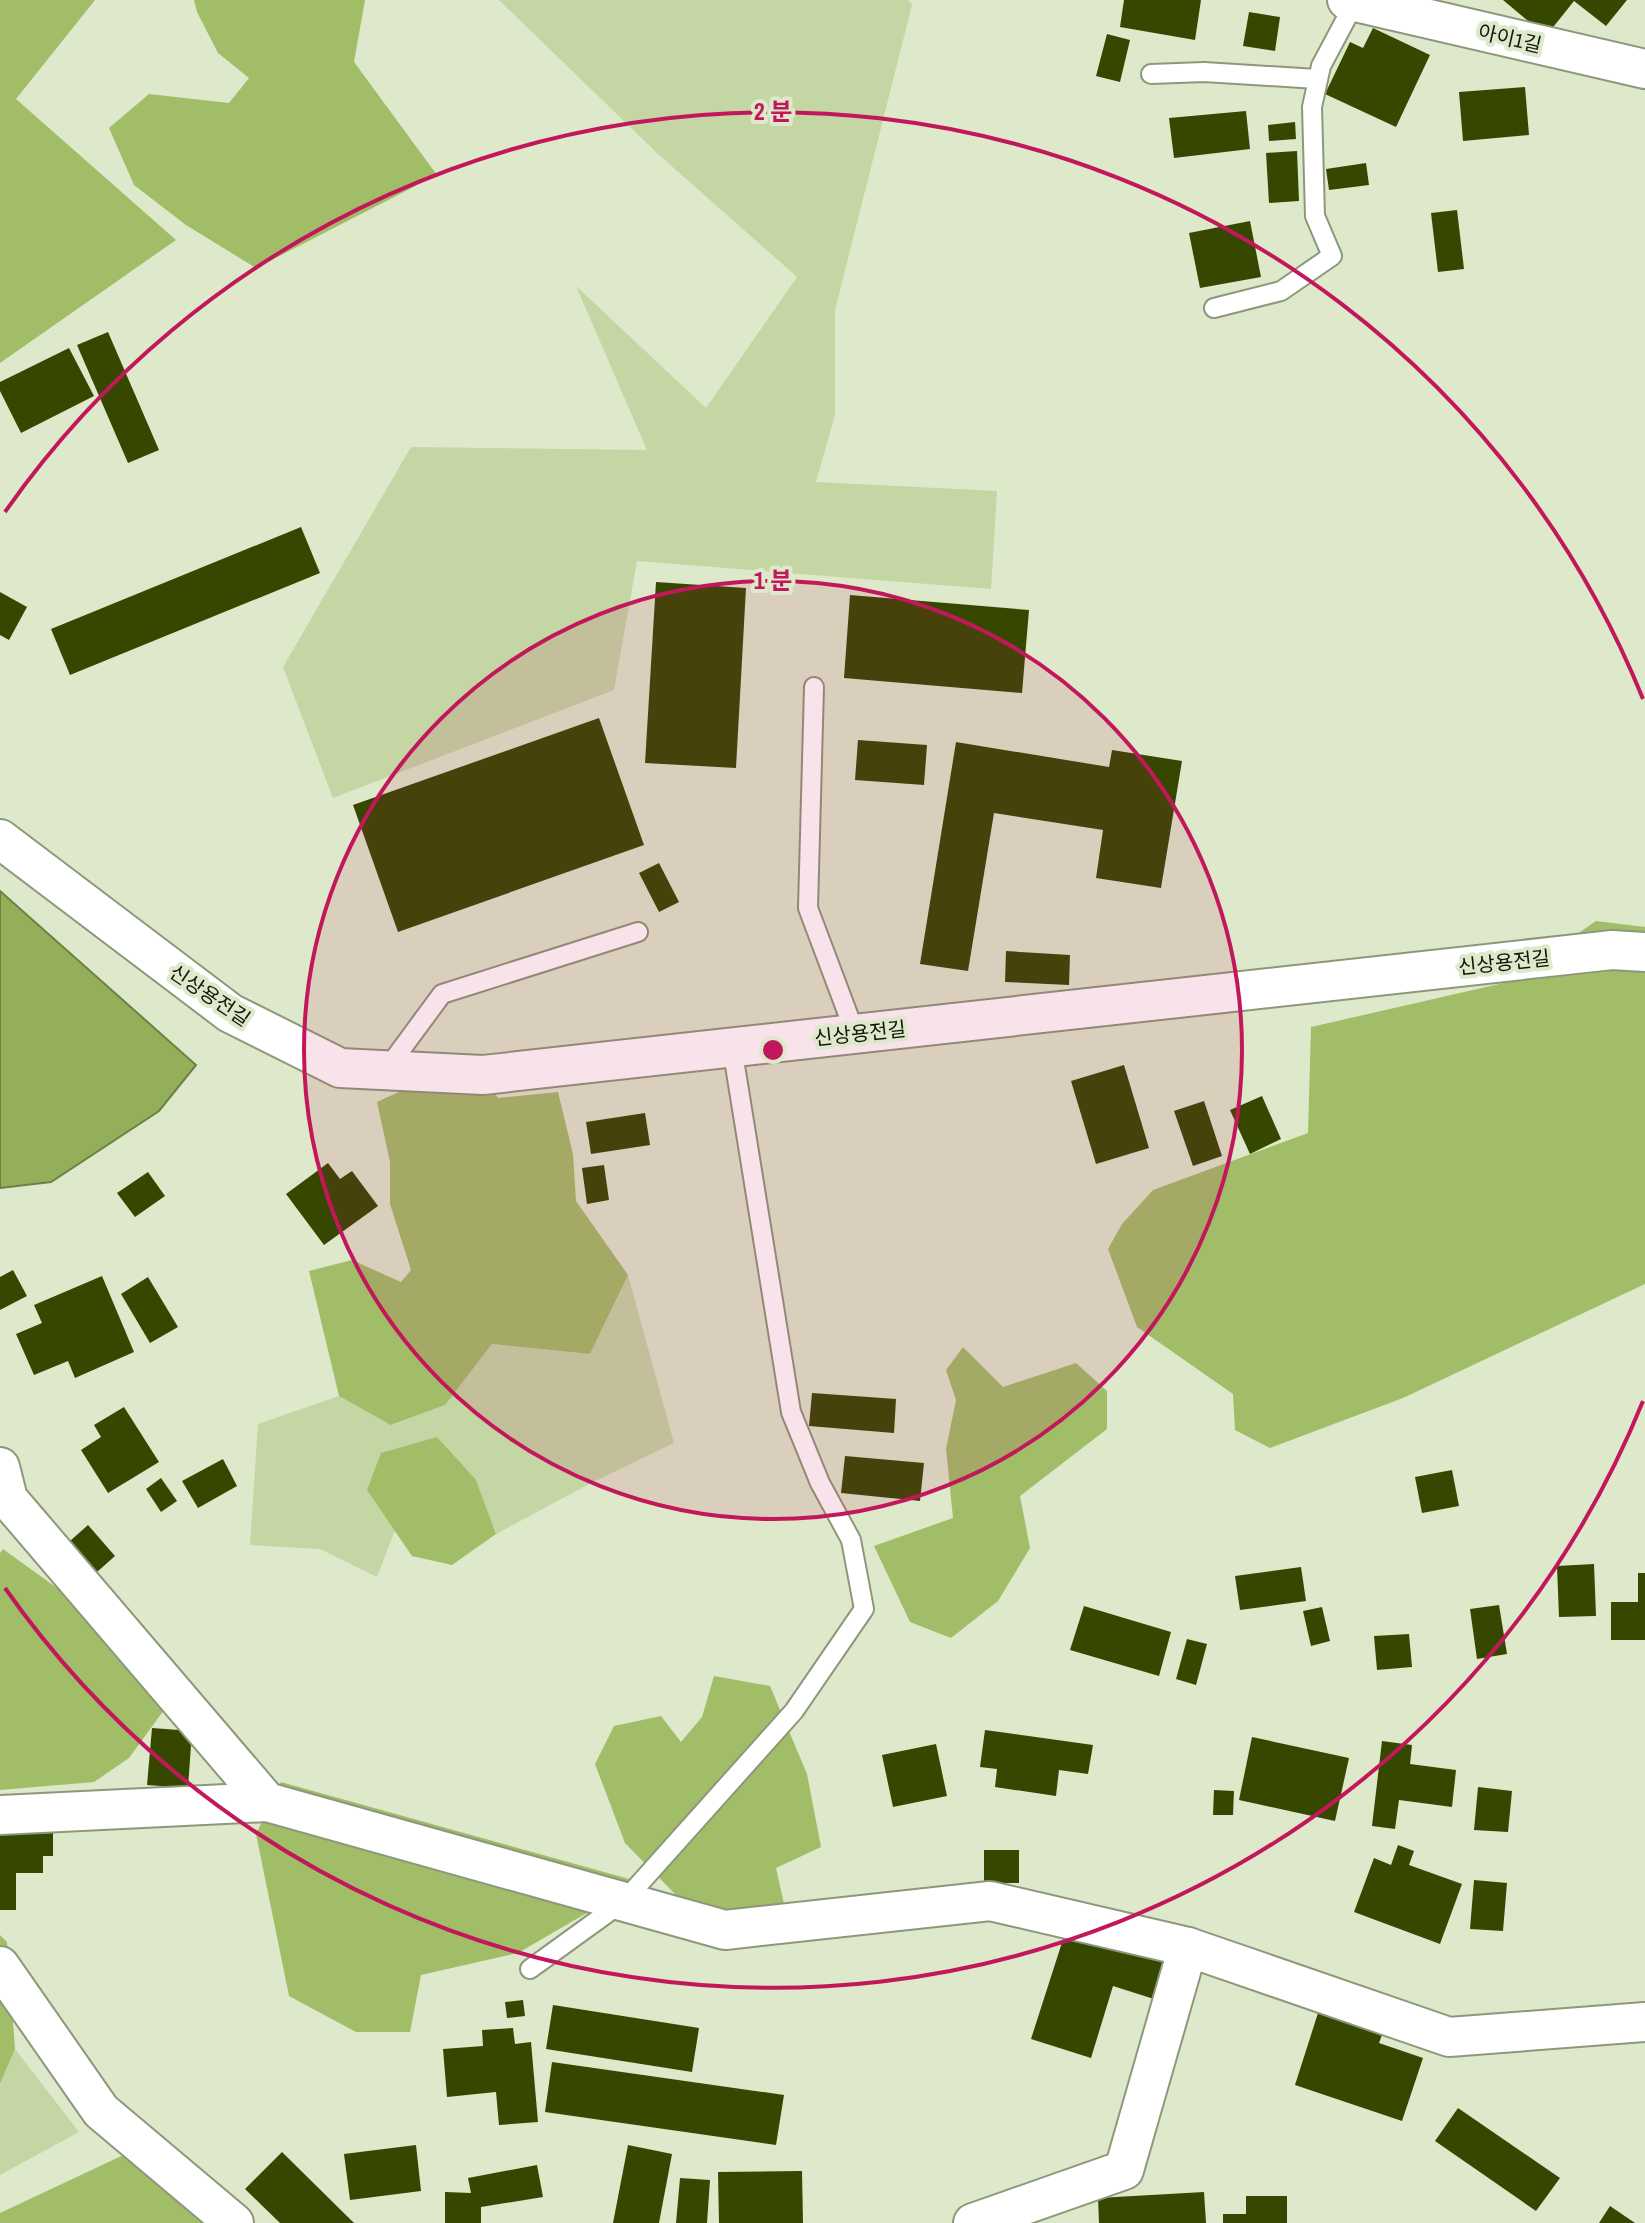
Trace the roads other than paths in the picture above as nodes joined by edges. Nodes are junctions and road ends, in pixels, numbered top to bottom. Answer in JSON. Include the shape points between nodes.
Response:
{"nodes":[{"id":1,"x":1368,"y":3,"type":"edge"},
{"id":2,"x":1645,"y":69,"type":"edge"},
{"id":3,"x":1151,"y":74,"type":"dead end"},
{"id":4,"x":1317,"y":79,"type":"junction"},
{"id":5,"x":1214,"y":308,"type":"dead end"},
{"id":6,"x":814,"y":687,"type":"dead end"},
{"id":7,"x":0,"y":839,"type":"edge"},
{"id":8,"x":638,"y":932,"type":"dead end"},
{"id":9,"x":1645,"y":952,"type":"edge"},
{"id":10,"x":855,"y":1033,"type":"junction"},
{"id":11,"x":732,"y":1047,"type":"junction"},
{"id":12,"x":386,"y":1070,"type":"junction"},
{"id":13,"x":0,"y":1467,"type":"edge"},
{"id":14,"x":267,"y":1802,"type":"junction"},
{"id":15,"x":0,"y":1815,"type":"edge"},
{"id":16,"x":624,"y":1901,"type":"junction"},
{"id":17,"x":1188,"y":1947,"type":"junction"},
{"id":18,"x":0,"y":1966,"type":"edge"},
{"id":19,"x":530,"y":1969,"type":"dead end"},
{"id":20,"x":1645,"y":2022,"type":"edge"},
{"id":21,"x":234,"y":2223,"type":"edge"},
{"id":22,"x":973,"y":2223,"type":"edge"}],
"edges":[{"from":1,"to":2,"type":"street","name":"아이1길"},
{"from":1,"to":4,"type":"lane"},
{"from":3,"to":4,"type":"lane"},
{"from":4,"to":5,"type":"lane","via":[[1312,107],[1315,216],[1332,256],[1281,291]]},
{"from":6,"to":10,"type":"lane","via":[[808,908]]},
{"from":7,"to":12,"type":"street","name":"신상용전길","via":[[230,1013],[340,1068]]},
{"from":8,"to":12,"type":"lane","via":[[442,994]]},
{"from":9,"to":10,"type":"street","name":"신상용전길","via":[[1612,950]]},
{"from":10,"to":11,"type":"street","name":"신상용전길"},
{"from":11,"to":12,"type":"street","name":"신상용전길","via":[[483,1075]]},
{"from":11,"to":16,"type":"lane","via":[[791,1412],[851,1540],[864,1609],[794,1711]]},
{"from":13,"to":14,"type":"street","via":[[8,1499]]},
{"from":14,"to":15,"type":"street"},
{"from":14,"to":16,"type":"street"},
{"from":16,"to":17,"type":"street","via":[[725,1930],[990,1901]]},
{"from":16,"to":19,"type":"lane"},
{"from":17,"to":20,"type":"street","via":[[1449,2037]]},
{"from":17,"to":22,"type":"street","via":[[1124,2170]]},
{"from":18,"to":21,"type":"street","via":[[101,2111]]}]}
